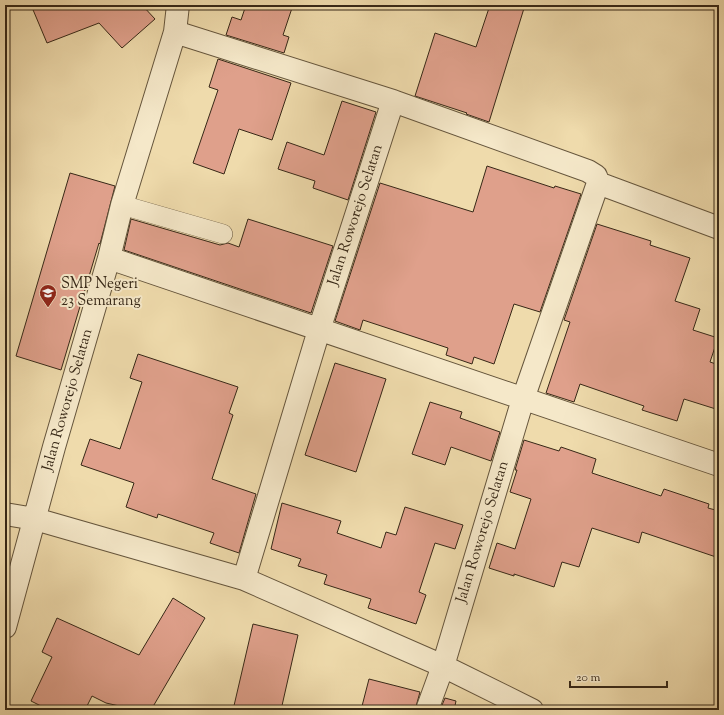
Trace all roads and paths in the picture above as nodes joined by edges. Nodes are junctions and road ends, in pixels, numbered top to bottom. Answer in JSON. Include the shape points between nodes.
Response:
{"nodes":[{"id":1,"x":178,"y":5,"type":"edge"},
{"id":2,"x":175,"y":32,"type":"junction"},
{"id":3,"x":393,"y":101,"type":"junction"},
{"id":4,"x":598,"y":183,"type":"junction"},
{"id":5,"x":122,"y":205,"type":"junction"},
{"id":6,"x":719,"y":228,"type":"edge"},
{"id":7,"x":223,"y":234,"type":"dead end"},
{"id":8,"x":109,"y":258,"type":"junction"},
{"id":9,"x":319,"y":330,"type":"junction"},
{"id":10,"x":523,"y":399,"type":"junction"},
{"id":11,"x":719,"y":465,"type":"edge"},
{"id":12,"x":5,"y":514,"type":"edge"},
{"id":13,"x":35,"y":519,"type":"junction"},
{"id":14,"x":244,"y":579,"type":"junction"},
{"id":15,"x":5,"y":627,"type":"edge"},
{"id":16,"x":442,"y":666,"type":"junction"},
{"id":17,"x":427,"y":710,"type":"edge"},
{"id":18,"x":532,"y":710,"type":"edge"}],
"edges":[{"from":1,"to":2,"type":"street","name":"Jalan Roworejo Selatan"},
{"from":2,"to":3,"type":"street"},
{"from":2,"to":5,"type":"street","name":"Jalan Roworejo Selatan"},
{"from":3,"to":4,"type":"street","via":[[588,171],[596,176]]},
{"from":3,"to":9,"type":"street","name":"Jalan Roworejo Selatan"},
{"from":4,"to":6,"type":"street"},
{"from":4,"to":10,"type":"street","name":"Jalan Roworejo Selatan"},
{"from":5,"to":7,"type":"lane"},
{"from":5,"to":8,"type":"street","name":"Jalan Roworejo Selatan"},
{"from":8,"to":9,"type":"street"},
{"from":8,"to":13,"type":"street","name":"Jalan Roworejo Selatan"},
{"from":9,"to":10,"type":"street"},
{"from":9,"to":14,"type":"street","name":"Jalan Roworejo Selatan"},
{"from":10,"to":11,"type":"street"},
{"from":10,"to":16,"type":"street","name":"Jalan Roworejo Selatan"},
{"from":12,"to":13,"type":"street"},
{"from":13,"to":14,"type":"street"},
{"from":13,"to":15,"type":"street","name":"Jalan Roworejo Selatan"},
{"from":14,"to":16,"type":"street"},
{"from":16,"to":17,"type":"street","name":"Jalan Roworejo Selatan"},
{"from":16,"to":18,"type":"street"}]}
